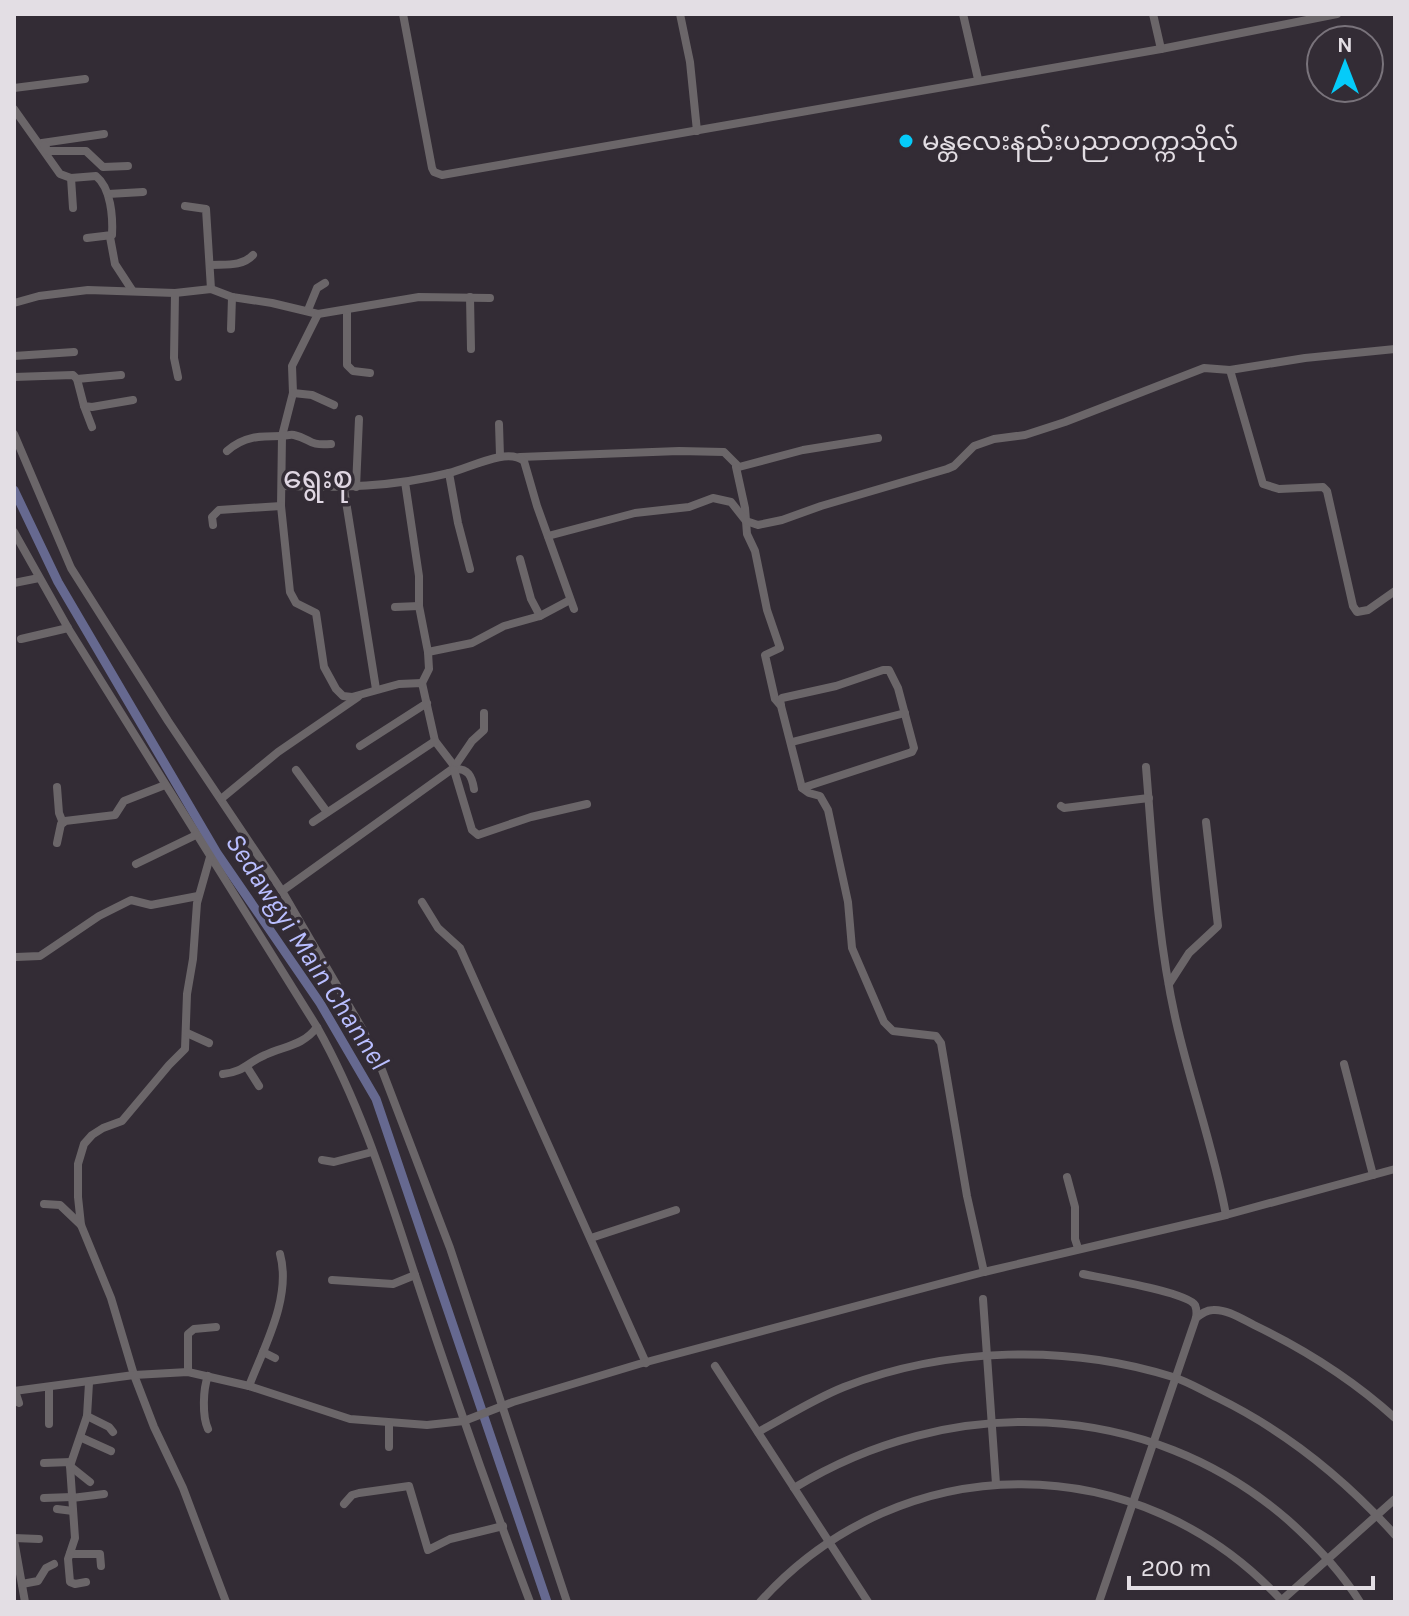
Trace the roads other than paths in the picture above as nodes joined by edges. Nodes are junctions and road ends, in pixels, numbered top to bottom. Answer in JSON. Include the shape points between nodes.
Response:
{"nodes":[{"id":1,"x":403,"y":14,"type":"edge"},
{"id":2,"x":680,"y":14,"type":"edge"},
{"id":3,"x":963,"y":14,"type":"edge"},
{"id":4,"x":1153,"y":14,"type":"edge"},
{"id":5,"x":1337,"y":14,"type":"edge"},
{"id":6,"x":1161,"y":49,"type":"junction"},
{"id":7,"x":85,"y":79,"type":"dead end"},
{"id":8,"x":978,"y":79,"type":"junction"},
{"id":9,"x":14,"y":88,"type":"edge"},
{"id":10,"x":14,"y":109,"type":"edge"},
{"id":11,"x":697,"y":131,"type":"junction"},
{"id":12,"x":104,"y":134,"type":"dead end"},
{"id":13,"x":38,"y":140,"type":"junction"},
{"id":14,"x":128,"y":166,"type":"dead end"},
{"id":15,"x":71,"y":178,"type":"junction"},
{"id":16,"x":143,"y":192,"type":"dead end"},
{"id":17,"x":108,"y":194,"type":"junction"},
{"id":18,"x":185,"y":206,"type":"dead end"},
{"id":19,"x":73,"y":208,"type":"dead end"},
{"id":20,"x":110,"y":237,"type":"junction"},
{"id":21,"x":87,"y":238,"type":"dead end"},
{"id":22,"x":253,"y":255,"type":"dead end"},
{"id":23,"x":210,"y":265,"type":"junction"},
{"id":24,"x":325,"y":283,"type":"dead end"},
{"id":25,"x":211,"y":289,"type":"junction"},
{"id":26,"x":132,"y":290,"type":"junction"},
{"id":27,"x":175,"y":293,"type":"junction"},
{"id":28,"x":232,"y":297,"type":"junction"},
{"id":29,"x":470,"y":297,"type":"junction"},
{"id":30,"x":490,"y":298,"type":"dead end"},
{"id":31,"x":14,"y":303,"type":"edge"},
{"id":32,"x":308,"y":310,"type":"junction"},
{"id":33,"x":347,"y":310,"type":"junction"},
{"id":34,"x":318,"y":314,"type":"junction"},
{"id":35,"x":231,"y":329,"type":"dead end"},
{"id":36,"x":471,"y":349,"type":"dead end"},
{"id":37,"x":1395,"y":349,"type":"edge"},
{"id":38,"x":74,"y":352,"type":"dead end"},
{"id":39,"x":14,"y":356,"type":"edge"},
{"id":40,"x":1230,"y":370,"type":"junction"},
{"id":41,"x":370,"y":373,"type":"dead end"},
{"id":42,"x":121,"y":375,"type":"dead end"},
{"id":43,"x":14,"y":377,"type":"edge"},
{"id":44,"x":178,"y":377,"type":"dead end"},
{"id":45,"x":77,"y":379,"type":"junction"},
{"id":46,"x":293,"y":393,"type":"junction"},
{"id":47,"x":133,"y":400,"type":"dead end"},
{"id":48,"x":334,"y":405,"type":"dead end"},
{"id":49,"x":84,"y":406,"type":"junction"},
{"id":50,"x":359,"y":419,"type":"dead end"},
{"id":51,"x":499,"y":424,"type":"dead end"},
{"id":52,"x":92,"y":427,"type":"dead end"},
{"id":53,"x":14,"y":434,"type":"edge"},
{"id":54,"x":282,"y":436,"type":"junction"},
{"id":55,"x":878,"y":438,"type":"dead end"},
{"id":56,"x":331,"y":444,"type":"dead end"},
{"id":57,"x":227,"y":451,"type":"dead end"},
{"id":58,"x":500,"y":456,"type":"junction"},
{"id":59,"x":519,"y":457,"type":"junction"},
{"id":60,"x":736,"y":467,"type":"junction"},
{"id":61,"x":449,"y":473,"type":"junction"},
{"id":62,"x":405,"y":482,"type":"junction"},
{"id":63,"x":283,"y":486,"type":"junction"},
{"id":64,"x":356,"y":487,"type":"junction"},
{"id":65,"x":344,"y":489,"type":"junction"},
{"id":66,"x":281,"y":506,"type":"junction"},
{"id":67,"x":746,"y":521,"type":"junction"},
{"id":68,"x":213,"y":525,"type":"dead end"},
{"id":69,"x":14,"y":532,"type":"edge"},
{"id":70,"x":548,"y":536,"type":"junction"},
{"id":71,"x":520,"y":559,"type":"dead end"},
{"id":72,"x":470,"y":569,"type":"dead end"},
{"id":73,"x":39,"y":578,"type":"junction"},
{"id":74,"x":14,"y":583,"type":"edge"},
{"id":75,"x":1395,"y":591,"type":"edge"},
{"id":76,"x":419,"y":606,"type":"junction"},
{"id":77,"x":395,"y":607,"type":"dead end"},
{"id":78,"x":540,"y":616,"type":"junction"},
{"id":79,"x":68,"y":628,"type":"junction"},
{"id":80,"x":21,"y":639,"type":"dead end"},
{"id":81,"x":428,"y":652,"type":"junction"},
{"id":82,"x":422,"y":683,"type":"junction"},
{"id":83,"x":376,"y":689,"type":"junction"},
{"id":84,"x":360,"y":696,"type":"junction"},
{"id":85,"x":427,"y":703,"type":"junction"},
{"id":86,"x":781,"y":706,"type":"junction"},
{"id":87,"x":484,"y":713,"type":"dead end"},
{"id":88,"x":905,"y":713,"type":"junction"},
{"id":89,"x":435,"y":741,"type":"junction"},
{"id":90,"x":792,"y":742,"type":"junction"},
{"id":91,"x":360,"y":746,"type":"dead end"},
{"id":92,"x":1146,"y":767,"type":"dead end"},
{"id":93,"x":454,"y":768,"type":"junction"},
{"id":94,"x":296,"y":770,"type":"dead end"},
{"id":95,"x":165,"y":785,"type":"junction"},
{"id":96,"x":57,"y":787,"type":"dead end"},
{"id":97,"x":802,"y":788,"type":"junction"},
{"id":98,"x":474,"y":789,"type":"dead end"},
{"id":99,"x":1149,"y":798,"type":"junction"},
{"id":100,"x":221,"y":799,"type":"junction"},
{"id":101,"x":587,"y":804,"type":"dead end"},
{"id":102,"x":1061,"y":806,"type":"dead end"},
{"id":103,"x":327,"y":812,"type":"junction"},
{"id":104,"x":313,"y":822,"type":"dead end"},
{"id":105,"x":1206,"y":822,"type":"dead end"},
{"id":106,"x":63,"y":823,"type":"junction"},
{"id":107,"x":196,"y":835,"type":"junction"},
{"id":108,"x":57,"y":843,"type":"dead end"},
{"id":109,"x":210,"y":857,"type":"junction"},
{"id":110,"x":136,"y":864,"type":"dead end"},
{"id":111,"x":282,"y":891,"type":"junction"},
{"id":112,"x":198,"y":896,"type":"junction"},
{"id":113,"x":422,"y":902,"type":"dead end"},
{"id":114,"x":16,"y":957,"type":"dead end"},
{"id":115,"x":1169,"y":984,"type":"junction"},
{"id":116,"x":317,"y":1027,"type":"junction"},
{"id":117,"x":187,"y":1033,"type":"junction"},
{"id":118,"x":209,"y":1043,"type":"dead end"},
{"id":119,"x":1344,"y":1064,"type":"dead end"},
{"id":120,"x":247,"y":1067,"type":"junction"},
{"id":121,"x":223,"y":1074,"type":"dead end"},
{"id":122,"x":259,"y":1086,"type":"dead end"},
{"id":123,"x":372,"y":1152,"type":"junction"},
{"id":124,"x":322,"y":1160,"type":"dead end"},
{"id":125,"x":1395,"y":1169,"type":"edge"},
{"id":126,"x":1373,"y":1175,"type":"junction"},
{"id":127,"x":1067,"y":1177,"type":"dead end"},
{"id":128,"x":44,"y":1204,"type":"dead end"},
{"id":129,"x":676,"y":1210,"type":"dead end"},
{"id":130,"x":1226,"y":1215,"type":"junction"},
{"id":131,"x":81,"y":1225,"type":"junction"},
{"id":132,"x":591,"y":1238,"type":"junction"},
{"id":133,"x":1078,"y":1248,"type":"junction"},
{"id":134,"x":280,"y":1254,"type":"dead end"},
{"id":135,"x":984,"y":1272,"type":"junction"},
{"id":136,"x":1083,"y":1274,"type":"dead end"},
{"id":137,"x":415,"y":1275,"type":"junction"},
{"id":138,"x":332,"y":1280,"type":"dead end"},
{"id":139,"x":983,"y":1299,"type":"dead end"},
{"id":140,"x":1196,"y":1318,"type":"junction"},
{"id":141,"x":216,"y":1327,"type":"dead end"},
{"id":142,"x":263,"y":1352,"type":"junction"},
{"id":143,"x":275,"y":1358,"type":"dead end"},
{"id":144,"x":646,"y":1363,"type":"junction"},
{"id":145,"x":715,"y":1366,"type":"dead end"},
{"id":146,"x":188,"y":1372,"type":"junction"},
{"id":147,"x":134,"y":1375,"type":"junction"},
{"id":148,"x":208,"y":1376,"type":"junction"},
{"id":149,"x":1176,"y":1378,"type":"junction"},
{"id":150,"x":89,"y":1383,"type":"junction"},
{"id":151,"x":249,"y":1386,"type":"junction"},
{"id":152,"x":49,"y":1388,"type":"junction"},
{"id":153,"x":14,"y":1391,"type":"edge"},
{"id":154,"x":19,"y":1403,"type":"dead end"},
{"id":155,"x":499,"y":1407,"type":"junction"},
{"id":156,"x":87,"y":1416,"type":"junction"},
{"id":157,"x":1395,"y":1418,"type":"edge"},
{"id":158,"x":464,"y":1421,"type":"junction"},
{"id":159,"x":49,"y":1424,"type":"dead end"},
{"id":160,"x":389,"y":1424,"type":"junction"},
{"id":161,"x":208,"y":1429,"type":"dead end"},
{"id":162,"x":113,"y":1432,"type":"dead end"},
{"id":163,"x":758,"y":1432,"type":"junction"},
{"id":164,"x":82,"y":1438,"type":"junction"},
{"id":165,"x":1154,"y":1442,"type":"junction"},
{"id":166,"x":389,"y":1447,"type":"dead end"},
{"id":167,"x":111,"y":1451,"type":"dead end"},
{"id":168,"x":44,"y":1463,"type":"dead end"},
{"id":169,"x":71,"y":1464,"type":"junction"},
{"id":170,"x":90,"y":1482,"type":"dead end"},
{"id":171,"x":996,"y":1484,"type":"junction"},
{"id":172,"x":794,"y":1488,"type":"junction"},
{"id":173,"x":104,"y":1494,"type":"dead end"},
{"id":174,"x":44,"y":1498,"type":"dead end"},
{"id":175,"x":72,"y":1498,"type":"junction"},
{"id":176,"x":1395,"y":1499,"type":"edge"},
{"id":177,"x":1134,"y":1502,"type":"junction"},
{"id":178,"x":344,"y":1504,"type":"dead end"},
{"id":179,"x":57,"y":1509,"type":"dead end"},
{"id":180,"x":73,"y":1511,"type":"junction"},
{"id":181,"x":503,"y":1526,"type":"junction"},
{"id":182,"x":1395,"y":1535,"type":"edge"},
{"id":183,"x":14,"y":1539,"type":"edge"},
{"id":184,"x":39,"y":1539,"type":"dead end"},
{"id":185,"x":831,"y":1542,"type":"junction"},
{"id":186,"x":70,"y":1554,"type":"junction"},
{"id":187,"x":54,"y":1564,"type":"dead end"},
{"id":188,"x":101,"y":1566,"type":"dead end"},
{"id":189,"x":86,"y":1582,"type":"dead end"},
{"id":190,"x":22,"y":1584,"type":"junction"},
{"id":191,"x":1282,"y":1601,"type":"edge"},
{"id":192,"x":25,"y":1602,"type":"edge"},
{"id":193,"x":226,"y":1602,"type":"edge"},
{"id":194,"x":530,"y":1602,"type":"edge"},
{"id":195,"x":567,"y":1602,"type":"edge"},
{"id":196,"x":760,"y":1602,"type":"edge"},
{"id":197,"x":868,"y":1602,"type":"edge"},
{"id":198,"x":1099,"y":1602,"type":"edge"},
{"id":199,"x":1360,"y":1602,"type":"edge"}],
"edges":[{"from":1,"to":11,"type":"street","via":[[434,172],[442,175]]},
{"from":2,"to":11,"type":"street"},
{"from":3,"to":8,"type":"street"},
{"from":4,"to":6,"type":"street"},
{"from":5,"to":6,"type":"street"},
{"from":6,"to":8,"type":"street"},
{"from":7,"to":9,"type":"street"},
{"from":8,"to":11,"type":"street"},
{"from":10,"to":13,"type":"street"},
{"from":12,"to":13,"type":"street"},
{"from":13,"to":14,"type":"street","via":[[48,151],[86,151],[103,167]]},
{"from":13,"to":15,"type":"street","via":[[60,174]]},
{"from":15,"to":17,"type":"street","via":[[99,178]]},
{"from":15,"to":19,"type":"street"},
{"from":16,"to":17,"type":"street"},
{"from":17,"to":20,"type":"street"},
{"from":18,"to":23,"type":"street","via":[[206,209]]},
{"from":20,"to":21,"type":"street"},
{"from":20,"to":26,"type":"street","via":[[115,264]]},
{"from":22,"to":23,"type":"street","via":[[233,265]]},
{"from":23,"to":25,"type":"street"},
{"from":24,"to":32,"type":"street","via":[[317,288]]},
{"from":25,"to":27,"type":"street"},
{"from":25,"to":28,"type":"street"},
{"from":26,"to":27,"type":"street"},
{"from":26,"to":31,"type":"street","via":[[88,290]]},
{"from":27,"to":44,"type":"street"},
{"from":28,"to":32,"type":"street"},
{"from":28,"to":35,"type":"street"},
{"from":29,"to":30,"type":"street"},
{"from":29,"to":33,"type":"street","via":[[419,297]]},
{"from":29,"to":36,"type":"street"},
{"from":32,"to":34,"type":"street"},
{"from":33,"to":34,"type":"street"},
{"from":33,"to":41,"type":"street","via":[[347,365]]},
{"from":34,"to":46,"type":"street","via":[[292,366]]},
{"from":37,"to":40,"type":"street"},
{"from":38,"to":39,"type":"street"},
{"from":40,"to":67,"type":"street","via":[[1204,368],[1038,431],[974,446],[954,466],[922,477],[782,520],[758,525]]},
{"from":40,"to":75,"type":"street","via":[[1263,484],[1327,491],[1357,612]]},
{"from":42,"to":45,"type":"street"},
{"from":43,"to":45,"type":"street","via":[[67,373]]},
{"from":45,"to":49,"type":"street"},
{"from":46,"to":48,"type":"street"},
{"from":46,"to":54,"type":"street"},
{"from":47,"to":49,"type":"street"},
{"from":49,"to":52,"type":"street"},
{"from":50,"to":64,"type":"street"},
{"from":51,"to":58,"type":"street"},
{"from":53,"to":100,"type":"street","via":[[71,568]]},
{"from":54,"to":56,"type":"street"},
{"from":54,"to":57,"type":"street","via":[[251,437]]},
{"from":54,"to":63,"type":"street"},
{"from":55,"to":60,"type":"street"},
{"from":58,"to":59,"type":"street"},
{"from":58,"to":61,"type":"street"},
{"from":59,"to":60,"type":"street","via":[[724,452]]},
{"from":59,"to":70,"type":"street"},
{"from":60,"to":67,"type":"street"},
{"from":61,"to":62,"type":"street"},
{"from":61,"to":72,"type":"street"},
{"from":62,"to":64,"type":"street"},
{"from":62,"to":76,"type":"street"},
{"from":63,"to":65,"type":"street"},
{"from":63,"to":66,"type":"street"},
{"from":64,"to":65,"type":"street"},
{"from":65,"to":83,"type":"street"},
{"from":66,"to":68,"type":"street","via":[[219,510]]},
{"from":66,"to":84,"type":"street","via":[[290,592],[296,603],[316,613],[324,667],[336,689],[348,698]]},
{"from":67,"to":70,"type":"street","via":[[731,502],[713,498]]},
{"from":67,"to":86,"type":"street","via":[[780,648],[765,655]]},
{"from":69,"to":73,"type":"street"},
{"from":70,"to":78,"type":"street","via":[[572,604]]},
{"from":71,"to":78,"type":"street"},
{"from":73,"to":74,"type":"street"},
{"from":73,"to":79,"type":"street"},
{"from":76,"to":77,"type":"street"},
{"from":76,"to":81,"type":"street"},
{"from":78,"to":81,"type":"street","via":[[472,643]]},
{"from":79,"to":80,"type":"street"},
{"from":79,"to":95,"type":"street"},
{"from":81,"to":82,"type":"street","via":[[429,669]]},
{"from":82,"to":83,"type":"street"},
{"from":82,"to":85,"type":"street"},
{"from":83,"to":84,"type":"street"},
{"from":84,"to":100,"type":"street"},
{"from":85,"to":89,"type":"street"},
{"from":85,"to":91,"type":"street"},
{"from":86,"to":88,"type":"street","via":[[782,698],[887,670]]},
{"from":86,"to":90,"type":"street"},
{"from":87,"to":93,"type":"street","via":[[484,730]]},
{"from":88,"to":90,"type":"street"},
{"from":88,"to":97,"type":"street","via":[[912,752]]},
{"from":89,"to":93,"type":"street"},
{"from":89,"to":103,"type":"street"},
{"from":90,"to":97,"type":"street"},
{"from":92,"to":99,"type":"street"},
{"from":93,"to":98,"type":"street","via":[[468,772]]},
{"from":93,"to":101,"type":"street","via":[[478,835]]},
{"from":93,"to":111,"type":"street"},
{"from":94,"to":103,"type":"street"},
{"from":95,"to":106,"type":"street","via":[[124,801],[115,815]]},
{"from":95,"to":107,"type":"street"},
{"from":96,"to":106,"type":"street"},
{"from":97,"to":135,"type":"street","via":[[820,796],[828,810],[852,948],[884,1022],[893,1031],[936,1036],[941,1043]]},
{"from":99,"to":102,"type":"street"},
{"from":99,"to":115,"type":"street"},
{"from":100,"to":111,"type":"street"},
{"from":103,"to":104,"type":"street"},
{"from":105,"to":115,"type":"street","via":[[1218,926],[1189,953]]},
{"from":106,"to":108,"type":"street"},
{"from":107,"to":109,"type":"street"},
{"from":107,"to":110,"type":"street"},
{"from":109,"to":112,"type":"street"},
{"from":109,"to":116,"type":"street"},
{"from":111,"to":155,"type":"street","via":[[382,1070],[450,1248]]},
{"from":112,"to":114,"type":"street","via":[[151,905],[131,900],[40,956]]},
{"from":112,"to":117,"type":"street"},
{"from":113,"to":132,"type":"street","via":[[438,928],[460,948]]},
{"from":115,"to":130,"type":"street"},
{"from":116,"to":120,"type":"street","via":[[299,1042]]},
{"from":116,"to":123,"type":"street","via":[[351,1093]]},
{"from":117,"to":118,"type":"street"},
{"from":117,"to":131,"type":"street","via":[[185,1049],[131,1113],[84,1144],[77,1182]]},
{"from":119,"to":126,"type":"street"},
{"from":120,"to":121,"type":"street"},
{"from":120,"to":122,"type":"street"},
{"from":123,"to":124,"type":"street"},
{"from":123,"to":137,"type":"street"},
{"from":125,"to":126,"type":"street"},
{"from":126,"to":130,"type":"street"},
{"from":127,"to":133,"type":"street"},
{"from":128,"to":131,"type":"street","via":[[60,1205]]},
{"from":129,"to":132,"type":"street"},
{"from":130,"to":133,"type":"street"},
{"from":131,"to":147,"type":"street"},
{"from":132,"to":144,"type":"street"},
{"from":133,"to":135,"type":"street"},
{"from":134,"to":142,"type":"street","via":[[279,1301]]},
{"from":135,"to":144,"type":"street"},
{"from":136,"to":140,"type":"street","via":[[1187,1299],[1194,1304]]},
{"from":137,"to":138,"type":"street","via":[[393,1284]]},
{"from":137,"to":158,"type":"street"},
{"from":139,"to":171,"type":"street"},
{"from":140,"to":149,"type":"street"},
{"from":140,"to":157,"type":"street","via":[[1213,1310],[1225,1312],[1283,1339],[1349,1380]]},
{"from":141,"to":146,"type":"street","via":[[188,1334]]},
{"from":142,"to":143,"type":"street"},
{"from":142,"to":151,"type":"street"},
{"from":144,"to":155,"type":"street"},
{"from":145,"to":163,"type":"street"},
{"from":146,"to":147,"type":"street"},
{"from":146,"to":148,"type":"street"},
{"from":147,"to":150,"type":"street"},
{"from":147,"to":193,"type":"street"},
{"from":148,"to":151,"type":"street"},
{"from":148,"to":161,"type":"street"},
{"from":149,"to":163,"type":"street","via":[[1075,1358],[973,1356],[889,1372],[843,1388]]},
{"from":149,"to":165,"type":"street"},
{"from":149,"to":182,"type":"street","via":[[1249,1414],[1316,1457]]},
{"from":150,"to":152,"type":"street"},
{"from":150,"to":156,"type":"street"},
{"from":151,"to":160,"type":"street","via":[[350,1419]]},
{"from":152,"to":153,"type":"street"},
{"from":152,"to":159,"type":"street"},
{"from":153,"to":154,"type":"street"},
{"from":155,"to":158,"type":"street"},
{"from":155,"to":195,"type":"street"},
{"from":156,"to":162,"type":"street"},
{"from":156,"to":164,"type":"street"},
{"from":158,"to":160,"type":"street"},
{"from":158,"to":181,"type":"street"},
{"from":160,"to":166,"type":"street"},
{"from":163,"to":172,"type":"street"},
{"from":164,"to":167,"type":"street"},
{"from":164,"to":169,"type":"street"},
{"from":165,"to":172,"type":"street","via":[[1059,1423],[991,1422],[881,1444]]},
{"from":165,"to":177,"type":"street"},
{"from":165,"to":199,"type":"street","via":[[1223,1474],[1278,1512],[1329,1559]]},
{"from":168,"to":169,"type":"street"},
{"from":169,"to":170,"type":"street"},
{"from":169,"to":175,"type":"street"},
{"from":171,"to":177,"type":"street","via":[[1069,1487]]},
{"from":171,"to":185,"type":"street","via":[[916,1501]]},
{"from":172,"to":185,"type":"street"},
{"from":173,"to":175,"type":"street"},
{"from":174,"to":175,"type":"street"},
{"from":175,"to":180,"type":"street"},
{"from":176,"to":191,"type":"street"},
{"from":177,"to":191,"type":"street","via":[[1203,1534]]},
{"from":177,"to":198,"type":"street"},
{"from":178,"to":181,"type":"street","via":[[352,1495],[409,1486],[428,1550]]},
{"from":179,"to":180,"type":"street"},
{"from":180,"to":186,"type":"street","via":[[75,1546]]},
{"from":181,"to":194,"type":"street"},
{"from":183,"to":184,"type":"street"},
{"from":183,"to":190,"type":"street"},
{"from":185,"to":196,"type":"street"},
{"from":185,"to":197,"type":"street"},
{"from":186,"to":188,"type":"street","via":[[100,1554]]},
{"from":186,"to":189,"type":"street","via":[[70,1582]]},
{"from":187,"to":190,"type":"street","via":[[38,1581]]},
{"from":190,"to":192,"type":"street"}]}
